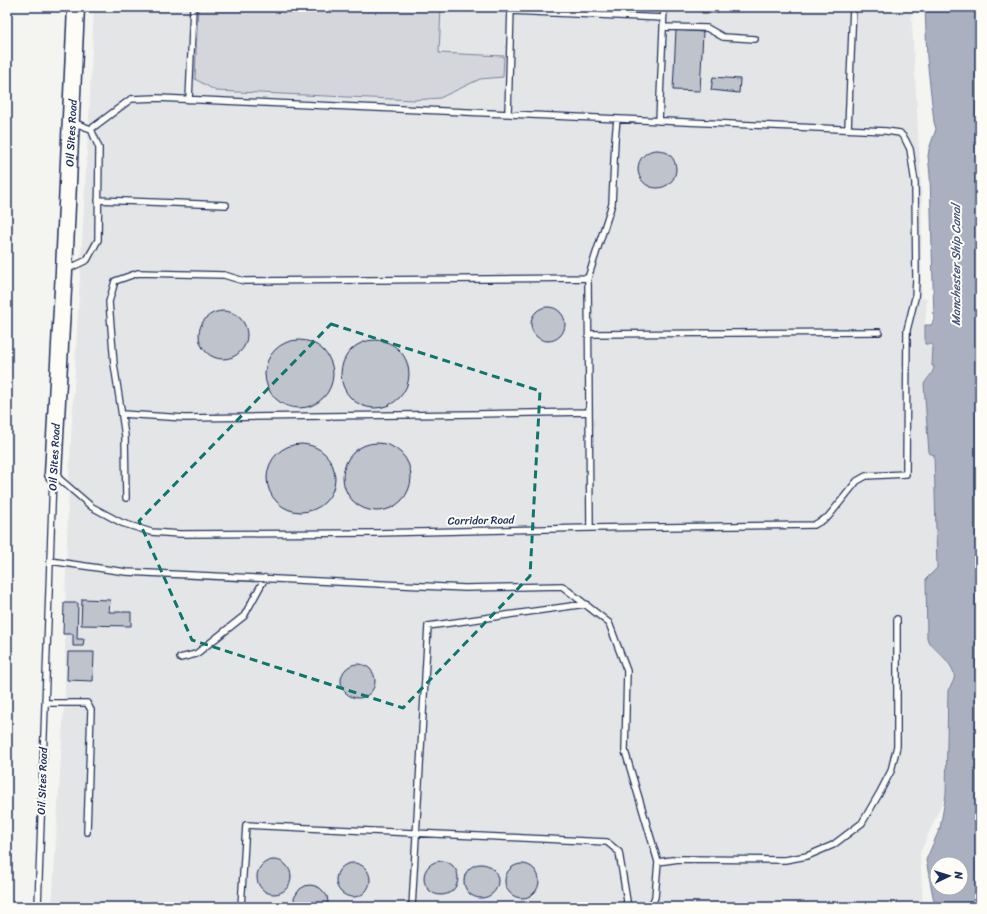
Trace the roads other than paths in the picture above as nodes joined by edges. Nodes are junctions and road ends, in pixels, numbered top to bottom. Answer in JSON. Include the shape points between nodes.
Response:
{"nodes":[{"id":1,"x":76,"y":7,"type":"edge"},
{"id":2,"x":193,"y":7,"type":"edge"},
{"id":3,"x":664,"y":7,"type":"edge"},
{"id":4,"x":853,"y":7,"type":"edge"},
{"id":5,"x":511,"y":9,"type":"edge"},
{"id":6,"x":664,"y":18,"type":"junction"},
{"id":7,"x":663,"y":27,"type":"junction"},
{"id":8,"x":756,"y":39,"type":"dead end"},
{"id":9,"x":189,"y":100,"type":"junction"},
{"id":10,"x":508,"y":114,"type":"junction"},
{"id":11,"x":617,"y":119,"type":"junction"},
{"id":12,"x":659,"y":121,"type":"junction"},
{"id":13,"x":71,"y":122,"type":"junction"},
{"id":14,"x":91,"y":129,"type":"junction"},
{"id":15,"x":848,"y":129,"type":"junction"},
{"id":16,"x":98,"y":200,"type":"junction"},
{"id":17,"x":226,"y":205,"type":"dead end"},
{"id":18,"x":64,"y":271,"type":"junction"},
{"id":19,"x":588,"y":278,"type":"junction"},
{"id":20,"x":879,"y":332,"type":"dead end"},
{"id":21,"x":589,"y":334,"type":"junction"},
{"id":22,"x":589,"y":412,"type":"junction"},
{"id":23,"x":122,"y":414,"type":"junction"},
{"id":24,"x":53,"y":474,"type":"junction"},
{"id":25,"x":126,"y":498,"type":"dead end"},
{"id":26,"x":590,"y":528,"type":"junction"},
{"id":27,"x":50,"y":561,"type":"junction"},
{"id":28,"x":265,"y":578,"type":"junction"},
{"id":29,"x":586,"y":604,"type":"junction"},
{"id":30,"x":897,"y":619,"type":"dead end"},
{"id":31,"x":180,"y":658,"type":"dead end"},
{"id":32,"x":45,"y":703,"type":"junction"},
{"id":33,"x":87,"y":832,"type":"dead end"},
{"id":34,"x":416,"y":832,"type":"junction"},
{"id":35,"x":658,"y":862,"type":"junction"},
{"id":36,"x":38,"y":907,"type":"edge"},
{"id":37,"x":241,"y":907,"type":"edge"},
{"id":38,"x":412,"y":907,"type":"edge"},
{"id":39,"x":625,"y":907,"type":"edge"},
{"id":40,"x":651,"y":907,"type":"edge"}],
"edges":[{"from":1,"to":13,"type":"street","name":"Oil Sites Road"},
{"from":2,"to":9,"type":"lane"},
{"from":3,"to":6,"type":"lane"},
{"from":4,"to":15,"type":"lane"},
{"from":5,"to":6,"type":"lane"},
{"from":5,"to":10,"type":"lane"},
{"from":6,"to":7,"type":"lane"},
{"from":7,"to":8,"type":"lane","via":[[707,28],[723,37]]},
{"from":7,"to":12,"type":"lane"},
{"from":9,"to":10,"type":"lane"},
{"from":9,"to":14,"type":"lane","via":[[131,99]]},
{"from":10,"to":11,"type":"lane"},
{"from":11,"to":12,"type":"lane"},
{"from":11,"to":19,"type":"lane","via":[[612,204]]},
{"from":12,"to":15,"type":"lane"},
{"from":13,"to":14,"type":"lane"},
{"from":13,"to":18,"type":"street","name":"Oil Sites Road"},
{"from":14,"to":16,"type":"lane","via":[[99,148]]},
{"from":15,"to":26,"type":"lane","name":"Corridor Road","via":[[900,133],[910,148],[915,183],[916,280],[915,298],[907,330],[906,474],[866,476],[857,481],[828,517],[814,525]]},
{"from":16,"to":17,"type":"lane"},
{"from":16,"to":18,"type":"lane","via":[[98,240],[87,260]]},
{"from":18,"to":24,"type":"street","name":"Oil Sites Road"},
{"from":19,"to":21,"type":"lane"},
{"from":19,"to":23,"type":"lane","via":[[244,281],[224,275],[138,273],[115,281],[109,302],[114,364]]},
{"from":20,"to":21,"type":"lane"},
{"from":21,"to":22,"type":"lane"},
{"from":22,"to":23,"type":"lane","via":[[185,418]]},
{"from":22,"to":26,"type":"lane"},
{"from":23,"to":25,"type":"lane","via":[[126,436]]},
{"from":24,"to":26,"type":"lane","name":"Corridor Road","via":[[92,507],[122,523],[151,532],[376,533]]},
{"from":24,"to":27,"type":"lane","name":"Oil Sites Road"},
{"from":27,"to":28,"type":"lane","via":[[126,572]]},
{"from":27,"to":32,"type":"lane","name":"Oil Sites Road"},
{"from":28,"to":29,"type":"lane","via":[[465,588],[562,586]]},
{"from":28,"to":31,"type":"lane","via":[[244,616],[196,654]]},
{"from":29,"to":34,"type":"lane","via":[[428,626]]},
{"from":29,"to":35,"type":"lane","via":[[609,623],[626,671],[626,751]]},
{"from":30,"to":35,"type":"lane","via":[[897,746],[891,771],[862,823],[832,845],[807,856],[785,860],[679,859]]},
{"from":32,"to":33,"type":"lane","via":[[87,703],[91,710]]},
{"from":32,"to":36,"type":"lane","name":"Oil Sites Road"},
{"from":34,"to":37,"type":"lane","via":[[246,825]]},
{"from":34,"to":38,"type":"lane"},
{"from":34,"to":39,"type":"lane","via":[[607,842],[619,852],[627,901]]},
{"from":35,"to":40,"type":"lane","via":[[656,897]]}]}
